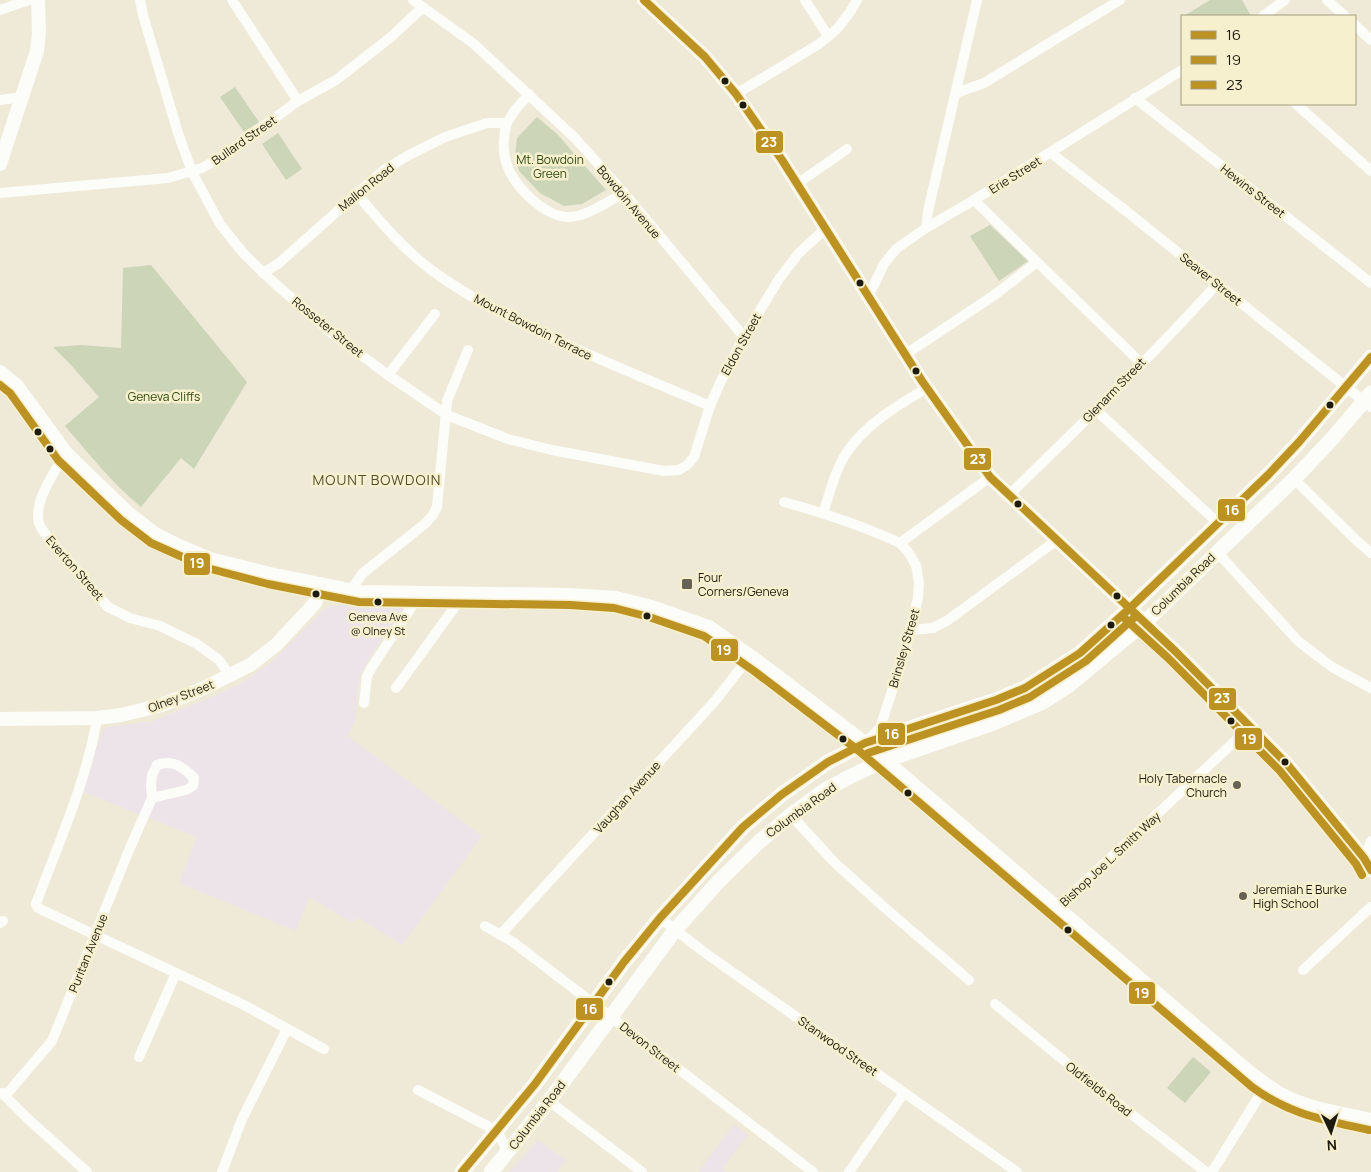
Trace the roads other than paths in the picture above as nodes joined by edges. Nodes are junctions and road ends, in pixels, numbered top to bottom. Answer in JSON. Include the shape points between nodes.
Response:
{"nodes":[{"id":1,"x":29,"y":0,"type":"edge"},
{"id":2,"x":38,"y":0,"type":"edge"},
{"id":3,"x":140,"y":0,"type":"edge"},
{"id":4,"x":232,"y":0,"type":"edge"},
{"id":5,"x":413,"y":0,"type":"edge"},
{"id":6,"x":644,"y":0,"type":"edge"},
{"id":7,"x":805,"y":0,"type":"edge"},
{"id":8,"x":857,"y":0,"type":"edge"},
{"id":9,"x":977,"y":0,"type":"edge"},
{"id":10,"x":1120,"y":0,"type":"edge"},
{"id":11,"x":1285,"y":0,"type":"edge"},
{"id":12,"x":1328,"y":0,"type":"edge"},
{"id":13,"x":423,"y":6,"type":"junction"},
{"id":14,"x":0,"y":10,"type":"edge"},
{"id":15,"x":1263,"y":15,"type":"edge"},
{"id":16,"x":1344,"y":15,"type":"edge"},
{"id":17,"x":1356,"y":26,"type":"edge"},
{"id":18,"x":828,"y":36,"type":"junction"},
{"id":19,"x":1371,"y":40,"type":"edge"},
{"id":20,"x":1181,"y":71,"type":"edge"},
{"id":21,"x":956,"y":93,"type":"junction"},
{"id":22,"x":529,"y":94,"type":"junction"},
{"id":23,"x":736,"y":94,"type":"junction"},
{"id":24,"x":23,"y":97,"type":"junction"},
{"id":25,"x":1135,"y":98,"type":"junction"},
{"id":26,"x":0,"y":100,"type":"edge"},
{"id":27,"x":298,"y":101,"type":"junction"},
{"id":28,"x":1297,"y":105,"type":"edge"},
{"id":29,"x":507,"y":123,"type":"junction"},
{"id":30,"x":847,"y":149,"type":"dead end"},
{"id":31,"x":1051,"y":153,"type":"junction"},
{"id":32,"x":0,"y":164,"type":"edge"},
{"id":33,"x":192,"y":172,"type":"junction"},
{"id":34,"x":1371,"y":172,"type":"edge"},
{"id":35,"x":797,"y":184,"type":"junction"},
{"id":36,"x":0,"y":193,"type":"edge"},
{"id":37,"x":356,"y":193,"type":"junction"},
{"id":38,"x":624,"y":193,"type":"junction"},
{"id":39,"x":974,"y":200,"type":"junction"},
{"id":40,"x":926,"y":228,"type":"junction"},
{"id":41,"x":825,"y":230,"type":"junction"},
{"id":42,"x":1037,"y":262,"type":"junction"},
{"id":43,"x":263,"y":273,"type":"junction"},
{"id":44,"x":1371,"y":283,"type":"edge"},
{"id":45,"x":1217,"y":284,"type":"junction"},
{"id":46,"x":868,"y":297,"type":"junction"},
{"id":47,"x":435,"y":314,"type":"dead end"},
{"id":48,"x":744,"y":337,"type":"junction"},
{"id":49,"x":468,"y":350,"type":"dead end"},
{"id":50,"x":906,"y":354,"type":"junction"},
{"id":51,"x":1371,"y":357,"type":"edge"},
{"id":52,"x":1141,"y":362,"type":"junction"},
{"id":53,"x":0,"y":372,"type":"edge"},
{"id":54,"x":388,"y":375,"type":"junction"},
{"id":55,"x":1345,"y":387,"type":"junction"},
{"id":56,"x":927,"y":388,"type":"junction"},
{"id":57,"x":1369,"y":400,"type":"edge"},
{"id":58,"x":710,"y":406,"type":"junction"},
{"id":59,"x":1096,"y":410,"type":"junction"},
{"id":60,"x":447,"y":415,"type":"junction"},
{"id":61,"x":66,"y":453,"type":"junction"},
{"id":62,"x":680,"y":470,"type":"joint"},
{"id":63,"x":990,"y":477,"type":"junction"},
{"id":64,"x":1294,"y":479,"type":"junction"},
{"id":65,"x":1010,"y":494,"type":"junction"},
{"id":66,"x":784,"y":502,"type":"dead end"},
{"id":67,"x":823,"y":513,"type":"junction"},
{"id":68,"x":1218,"y":523,"type":"junction"},
{"id":69,"x":1057,"y":540,"type":"junction"},
{"id":70,"x":900,"y":544,"type":"junction"},
{"id":71,"x":1217,"y":552,"type":"junction"},
{"id":72,"x":1371,"y":553,"type":"edge"},
{"id":73,"x":323,"y":585,"type":"junction"},
{"id":74,"x":350,"y":591,"type":"junction"},
{"id":75,"x":465,"y":593,"type":"junction"},
{"id":76,"x":420,"y":594,"type":"junction"},
{"id":77,"x":1129,"y":609,"type":"junction"},
{"id":78,"x":1144,"y":623,"type":"junction"},
{"id":79,"x":911,"y":630,"type":"junction"},
{"id":80,"x":750,"y":656,"type":"junction"},
{"id":81,"x":230,"y":676,"type":"junction"},
{"id":82,"x":396,"y":688,"type":"dead end"},
{"id":83,"x":1371,"y":688,"type":"edge"},
{"id":84,"x":364,"y":703,"type":"dead end"},
{"id":85,"x":0,"y":718,"type":"edge"},
{"id":86,"x":97,"y":718,"type":"junction"},
{"id":87,"x":1250,"y":727,"type":"junction"},
{"id":88,"x":864,"y":743,"type":"junction"},
{"id":89,"x":884,"y":760,"type":"junction"},
{"id":90,"x":152,"y":798,"type":"junction"},
{"id":91,"x":791,"y":815,"type":"junction"},
{"id":92,"x":1371,"y":841,"type":"edge"},
{"id":93,"x":1367,"y":864,"type":"edge"},
{"id":94,"x":1371,"y":907,"type":"edge"},
{"id":95,"x":1057,"y":908,"type":"junction"},
{"id":96,"x":660,"y":918,"type":"junction"},
{"id":97,"x":485,"y":926,"type":"dead end"},
{"id":98,"x":675,"y":930,"type":"junction"},
{"id":99,"x":96,"y":934,"type":"junction"},
{"id":100,"x":501,"y":934,"type":"junction"},
{"id":101,"x":1303,"y":970,"type":"dead end"},
{"id":102,"x":176,"y":973,"type":"junction"},
{"id":103,"x":969,"y":980,"type":"dead end"},
{"id":104,"x":594,"y":1004,"type":"junction"},
{"id":105,"x":994,"y":1004,"type":"dead end"},
{"id":106,"x":612,"y":1018,"type":"junction"},
{"id":107,"x":287,"y":1029,"type":"junction"},
{"id":108,"x":324,"y":1049,"type":"dead end"},
{"id":109,"x":139,"y":1057,"type":"dead end"},
{"id":110,"x":1266,"y":1085,"type":"junction"},
{"id":111,"x":418,"y":1090,"type":"dead end"},
{"id":112,"x":904,"y":1093,"type":"junction"},
{"id":113,"x":2,"y":1094,"type":"edge"},
{"id":114,"x":549,"y":1101,"type":"junction"},
{"id":115,"x":1371,"y":1120,"type":"edge"},
{"id":116,"x":497,"y":1131,"type":"junction"},
{"id":117,"x":508,"y":1152,"type":"junction"},
{"id":118,"x":87,"y":1172,"type":"edge"},
{"id":119,"x":222,"y":1172,"type":"edge"},
{"id":120,"x":462,"y":1172,"type":"edge"},
{"id":121,"x":491,"y":1172,"type":"edge"},
{"id":122,"x":642,"y":1172,"type":"edge"},
{"id":123,"x":813,"y":1172,"type":"edge"},
{"id":124,"x":848,"y":1172,"type":"edge"},
{"id":125,"x":1017,"y":1172,"type":"edge"},
{"id":126,"x":1206,"y":1172,"type":"edge"},
{"id":127,"x":1212,"y":1172,"type":"edge"}],
"edges":[{"from":1,"to":14,"type":"street"},
{"from":2,"to":24,"type":"main road","via":[[37,51]]},
{"from":3,"to":33,"type":"street","name":"Rosseter Street","via":[[167,98]]},
{"from":4,"to":27,"type":"street"},
{"from":5,"to":13,"type":"street","name":"Bowdoin Avenue"},
{"from":6,"to":23,"type":"main road","via":[[705,57]]},
{"from":7,"to":18,"type":"street"},
{"from":8,"to":18,"type":"street"},
{"from":9,"to":21,"type":"street"},
{"from":10,"to":21,"type":"street","via":[[984,83]]},
{"from":11,"to":15,"type":"street"},
{"from":12,"to":16,"type":"street"},
{"from":13,"to":22,"type":"street","name":"Bowdoin Avenue","via":[[474,44]]},
{"from":13,"to":27,"type":"street","name":"Bullard Street","via":[[391,37],[336,80]]},
{"from":17,"to":19,"type":"street"},
{"from":18,"to":23,"type":"street"},
{"from":20,"to":25,"type":"street","name":"Erie Street"},
{"from":21,"to":40,"type":"street"},
{"from":22,"to":29,"type":"street"},
{"from":22,"to":38,"type":"street","name":"Bowdoin Avenue","via":[[575,138]]},
{"from":23,"to":35,"type":"main road"},
{"from":24,"to":26,"type":"street"},
{"from":24,"to":32,"type":"main road"},
{"from":25,"to":31,"type":"street","name":"Erie Street"},
{"from":25,"to":44,"type":"street","name":"Hewins Street"},
{"from":27,"to":33,"type":"street","name":"Bullard Street","via":[[223,156]]},
{"from":28,"to":34,"type":"street"},
{"from":29,"to":37,"type":"street","name":"Mallon Road","via":[[487,123],[445,137],[384,170]]},
{"from":29,"to":38,"type":"street","via":[[503,147],[507,166],[535,202],[550,213],[578,215]]},
{"from":30,"to":35,"type":"street"},
{"from":31,"to":39,"type":"street","name":"Erie Street"},
{"from":31,"to":45,"type":"street","name":"Seaver Street"},
{"from":33,"to":36,"type":"street","name":"Bullard Street","via":[[168,178]]},
{"from":33,"to":43,"type":"street","name":"Rosseter Street","via":[[220,224]]},
{"from":35,"to":41,"type":"main road"},
{"from":37,"to":43,"type":"street","name":"Mallon Road","via":[[279,263]]},
{"from":37,"to":58,"type":"street","name":"Mount Bowdoin Terrace","via":[[404,247],[430,270],[475,298],[589,355]]},
{"from":38,"to":48,"type":"street","name":"Bowdoin Avenue"},
{"from":39,"to":40,"type":"street","name":"Erie Street"},
{"from":39,"to":42,"type":"street"},
{"from":40,"to":46,"type":"street","name":"Erie Street","via":[[896,250],[884,264]]},
{"from":41,"to":46,"type":"main road"},
{"from":41,"to":48,"type":"street","name":"Eldon Street","via":[[799,253],[779,279]]},
{"from":42,"to":50,"type":"street","via":[[996,294]]},
{"from":42,"to":52,"type":"street"},
{"from":43,"to":54,"type":"street","name":"Rosseter Street","via":[[330,332]]},
{"from":45,"to":52,"type":"street","name":"Glenarm Street"},
{"from":45,"to":55,"type":"street","name":"Seaver Street"},
{"from":46,"to":50,"type":"main road"},
{"from":47,"to":54,"type":"street"},
{"from":48,"to":58,"type":"street","name":"Eldon Street"},
{"from":49,"to":60,"type":"street","via":[[448,401]]},
{"from":50,"to":56,"type":"main road"},
{"from":51,"to":55,"type":"main road","name":"Columbia Road"},
{"from":52,"to":59,"type":"street","name":"Glenarm Street"},
{"from":53,"to":61,"type":"main road","via":[[17,386]]},
{"from":54,"to":60,"type":"street","name":"Rosseter Street"},
{"from":55,"to":57,"type":"street","name":"Seaver Street"},
{"from":55,"to":68,"type":"main road","name":"Columbia Road","via":[[1285,457]]},
{"from":56,"to":63,"type":"main road"},
{"from":56,"to":67,"type":"street","via":[[876,421],[860,436],[846,453]]},
{"from":57,"to":64,"type":"main road","name":"Columbia Road"},
{"from":58,"to":62,"type":"street","name":"Eldon Street","via":[[694,457]]},
{"from":59,"to":65,"type":"street","name":"Glenarm Street"},
{"from":59,"to":68,"type":"street"},
{"from":60,"to":62,"type":"street","name":"Rosseter Street","via":[[508,439],[552,450],[664,471]]},
{"from":60,"to":74,"type":"street","via":[[440,492],[433,515],[363,573]]},
{"from":61,"to":73,"type":"main road","via":[[128,513],[155,534],[210,559]]},
{"from":61,"to":81,"type":"street","name":"Everton Street","via":[[48,482],[41,502],[38,519],[46,536],[108,607],[197,644],[219,660]]},
{"from":63,"to":65,"type":"main road"},
{"from":63,"to":70,"type":"street"},
{"from":64,"to":71,"type":"main road","name":"Columbia Road"},
{"from":64,"to":72,"type":"street"},
{"from":65,"to":69,"type":"main road"},
{"from":66,"to":67,"type":"street"},
{"from":67,"to":70,"type":"street"},
{"from":68,"to":77,"type":"main road","name":"Columbia Road"},
{"from":69,"to":77,"type":"main road"},
{"from":69,"to":79,"type":"street","via":[[948,620],[934,628]]},
{"from":70,"to":79,"type":"street","name":"Brinsley Street","via":[[916,565],[919,583]]},
{"from":71,"to":78,"type":"main road","name":"Columbia Road"},
{"from":71,"to":83,"type":"street","via":[[1298,641],[1332,667]]},
{"from":73,"to":74,"type":"main road"},
{"from":73,"to":81,"type":"main road","name":"Olney Street","via":[[315,603],[276,645]]},
{"from":74,"to":76,"type":"main road"},
{"from":75,"to":76,"type":"main road"},
{"from":75,"to":80,"type":"main road","via":[[570,595],[626,600],[709,627]]},
{"from":75,"to":82,"type":"street"},
{"from":76,"to":84,"type":"street","via":[[367,676]]},
{"from":77,"to":78,"type":"main road"},
{"from":77,"to":88,"type":"main road","name":"Columbia Road","via":[[1080,653],[1025,688]]},
{"from":78,"to":87,"type":"main road"},
{"from":78,"to":89,"type":"main road","name":"Columbia Road","via":[[1091,668],[1043,702],[991,724]]},
{"from":79,"to":88,"type":"street","name":"Brinsley Street","via":[[880,728]]},
{"from":80,"to":88,"type":"main road"},
{"from":80,"to":100,"type":"street","name":"Vaughan Avenue","via":[[715,701]]},
{"from":81,"to":86,"type":"main road","name":"Olney Street","via":[[162,705]]},
{"from":85,"to":86,"type":"main road","name":"Olney Street"},
{"from":86,"to":99,"type":"street","via":[[80,785],[36,904],[38,908]]},
{"from":87,"to":93,"type":"main road","via":[[1312,792]]},
{"from":87,"to":95,"type":"street","name":"Bishop Joe L. Smith Way"},
{"from":88,"to":89,"type":"main road"},
{"from":88,"to":96,"type":"main road","name":"Columbia Road","via":[[828,762],[743,827]]},
{"from":89,"to":91,"type":"main road","name":"Columbia Road","via":[[825,790]]},
{"from":89,"to":95,"type":"main road"},
{"from":90,"to":90,"type":"street","name":"Puritan Avenue","via":[[186,790],[193,786],[194,778],[173,762],[157,765],[152,775]]},
{"from":90,"to":99,"type":"street","name":"Puritan Avenue"},
{"from":91,"to":98,"type":"main road","name":"Columbia Road","via":[[725,875]]},
{"from":91,"to":103,"type":"street","via":[[834,862]]},
{"from":92,"to":93,"type":"street"},
{"from":94,"to":101,"type":"street"},
{"from":95,"to":110,"type":"main road"},
{"from":96,"to":98,"type":"street","name":"Stanwood Street"},
{"from":96,"to":104,"type":"main road","name":"Columbia Road"},
{"from":97,"to":100,"type":"street","name":"Devon Street"},
{"from":98,"to":106,"type":"main road","name":"Columbia Road"},
{"from":98,"to":112,"type":"street","name":"Stanwood Street"},
{"from":99,"to":102,"type":"street"},
{"from":99,"to":113,"type":"street","name":"Puritan Avenue","via":[[52,1041]]},
{"from":100,"to":104,"type":"street","name":"Devon Street"},
{"from":102,"to":107,"type":"street"},
{"from":102,"to":109,"type":"street"},
{"from":104,"to":106,"type":"street","name":"Devon Street"},
{"from":104,"to":116,"type":"main road","name":"Columbia Road"},
{"from":105,"to":126,"type":"street","name":"Oldfields Road"},
{"from":106,"to":114,"type":"main road","name":"Columbia Road"},
{"from":106,"to":123,"type":"street","name":"Devon Street"},
{"from":107,"to":108,"type":"street"},
{"from":107,"to":119,"type":"street","via":[[242,1119]]},
{"from":110,"to":115,"type":"main road","via":[[1304,1104]]},
{"from":110,"to":127,"type":"street"},
{"from":111,"to":116,"type":"street"},
{"from":112,"to":124,"type":"street"},
{"from":112,"to":125,"type":"street","name":"Stanwood Street"},
{"from":113,"to":118,"type":"street"},
{"from":114,"to":117,"type":"main road","name":"Columbia Road"},
{"from":114,"to":122,"type":"street"},
{"from":116,"to":117,"type":"street"},
{"from":116,"to":120,"type":"main road","name":"Columbia Road"},
{"from":117,"to":121,"type":"main road","name":"Columbia Road"}]}
